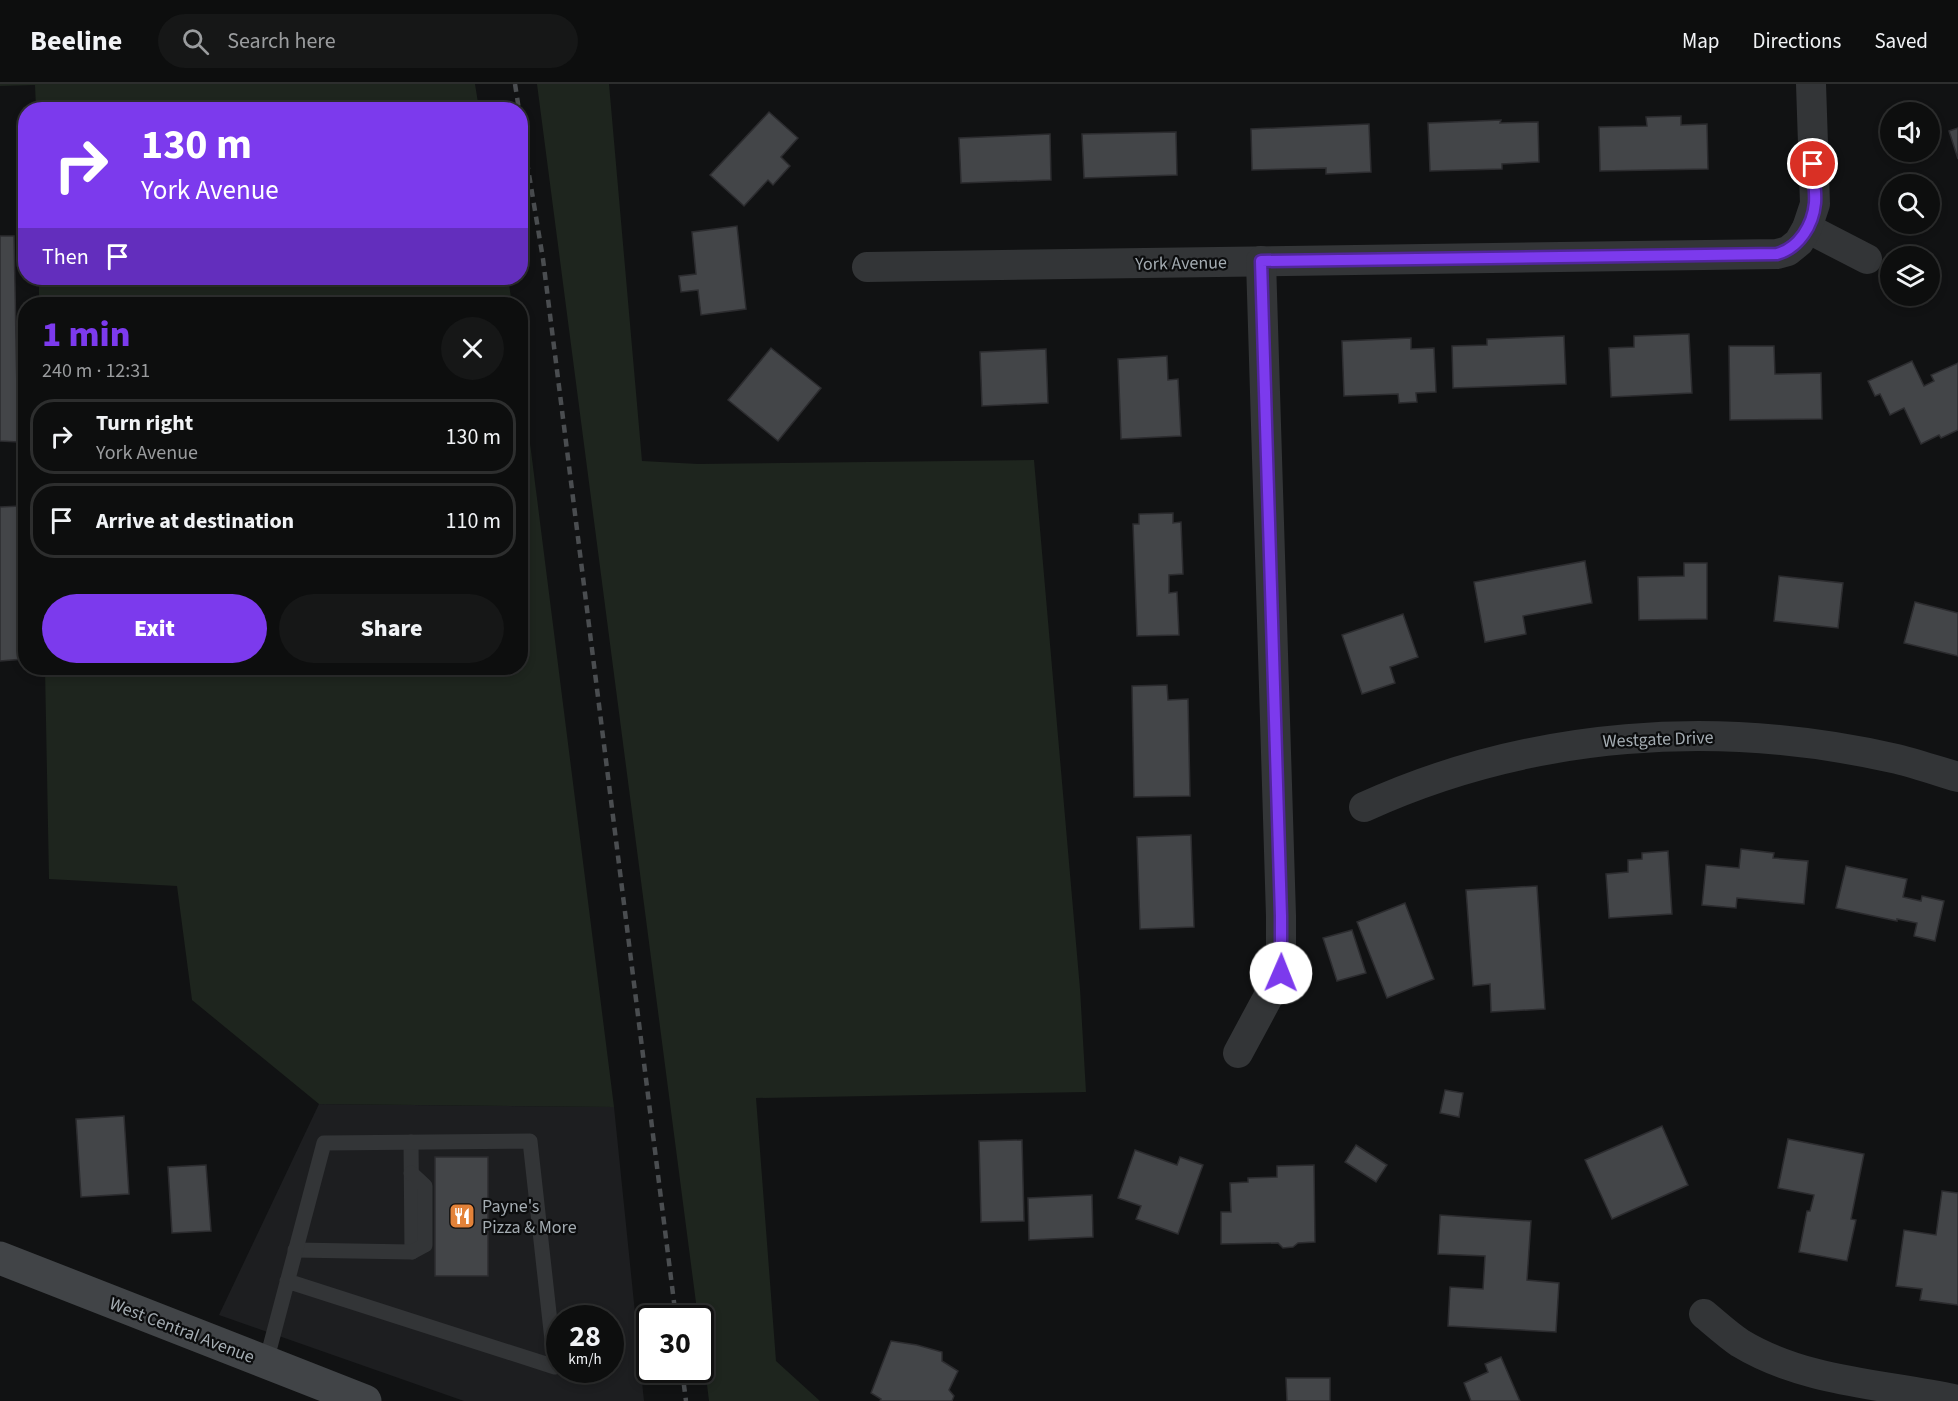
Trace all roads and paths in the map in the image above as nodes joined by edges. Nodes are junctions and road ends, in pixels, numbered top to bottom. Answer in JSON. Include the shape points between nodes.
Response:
{"nodes":[{"id":1,"x":1810,"y":84,"type":"edge"},
{"id":2,"x":1807,"y":228,"type":"junction"},
{"id":3,"x":1867,"y":259,"type":"dead end"},
{"id":4,"x":1261,"y":261,"type":"junction"},
{"id":5,"x":867,"y":267,"type":"dead end"},
{"id":6,"x":1958,"y":777,"type":"edge"},
{"id":7,"x":1364,"y":807,"type":"dead end"},
{"id":8,"x":1238,"y":1053,"type":"dead end"},
{"id":9,"x":411,"y":1142,"type":"junction"},
{"id":10,"x":295,"y":1250,"type":"junction"},
{"id":11,"x":0,"y":1258,"type":"edge"},
{"id":12,"x":287,"y":1281,"type":"junction"},
{"id":13,"x":1704,"y":1314,"type":"dead end"},
{"id":14,"x":266,"y":1362,"type":"junction"},
{"id":15,"x":1958,"y":1400,"type":"edge"},
{"id":16,"x":365,"y":1401,"type":"edge"}],
"edges":[{"from":1,"to":2,"type":"street","name":"York Avenue","via":[[1815,204]]},
{"from":2,"to":3,"type":"street"},
{"from":2,"to":4,"type":"street","name":"York Avenue","via":[[1799,242],[1777,254]]},
{"from":4,"to":5,"type":"street","name":"York Avenue"},
{"from":4,"to":8,"type":"street","via":[[1281,973]]},
{"from":6,"to":7,"type":"street","name":"Westgate Drive","via":[[1898,759],[1832,747],[1754,738],[1653,736],[1520,754],[1453,772]]},
{"from":9,"to":10,"type":"lane","via":[[324,1143]]},
{"from":9,"to":10,"type":"lane","via":[[411,1173],[425,1185],[425,1245],[412,1252]]},
{"from":9,"to":12,"type":"lane","via":[[530,1141],[555,1367]]},
{"from":10,"to":12,"type":"lane"},
{"from":11,"to":14,"type":"main road","name":"West Central Avenue"},
{"from":12,"to":14,"type":"lane"},
{"from":13,"to":15,"type":"street","via":[[1739,1342],[1804,1371]]},
{"from":14,"to":16,"type":"main road","name":"West Central Avenue"}]}
